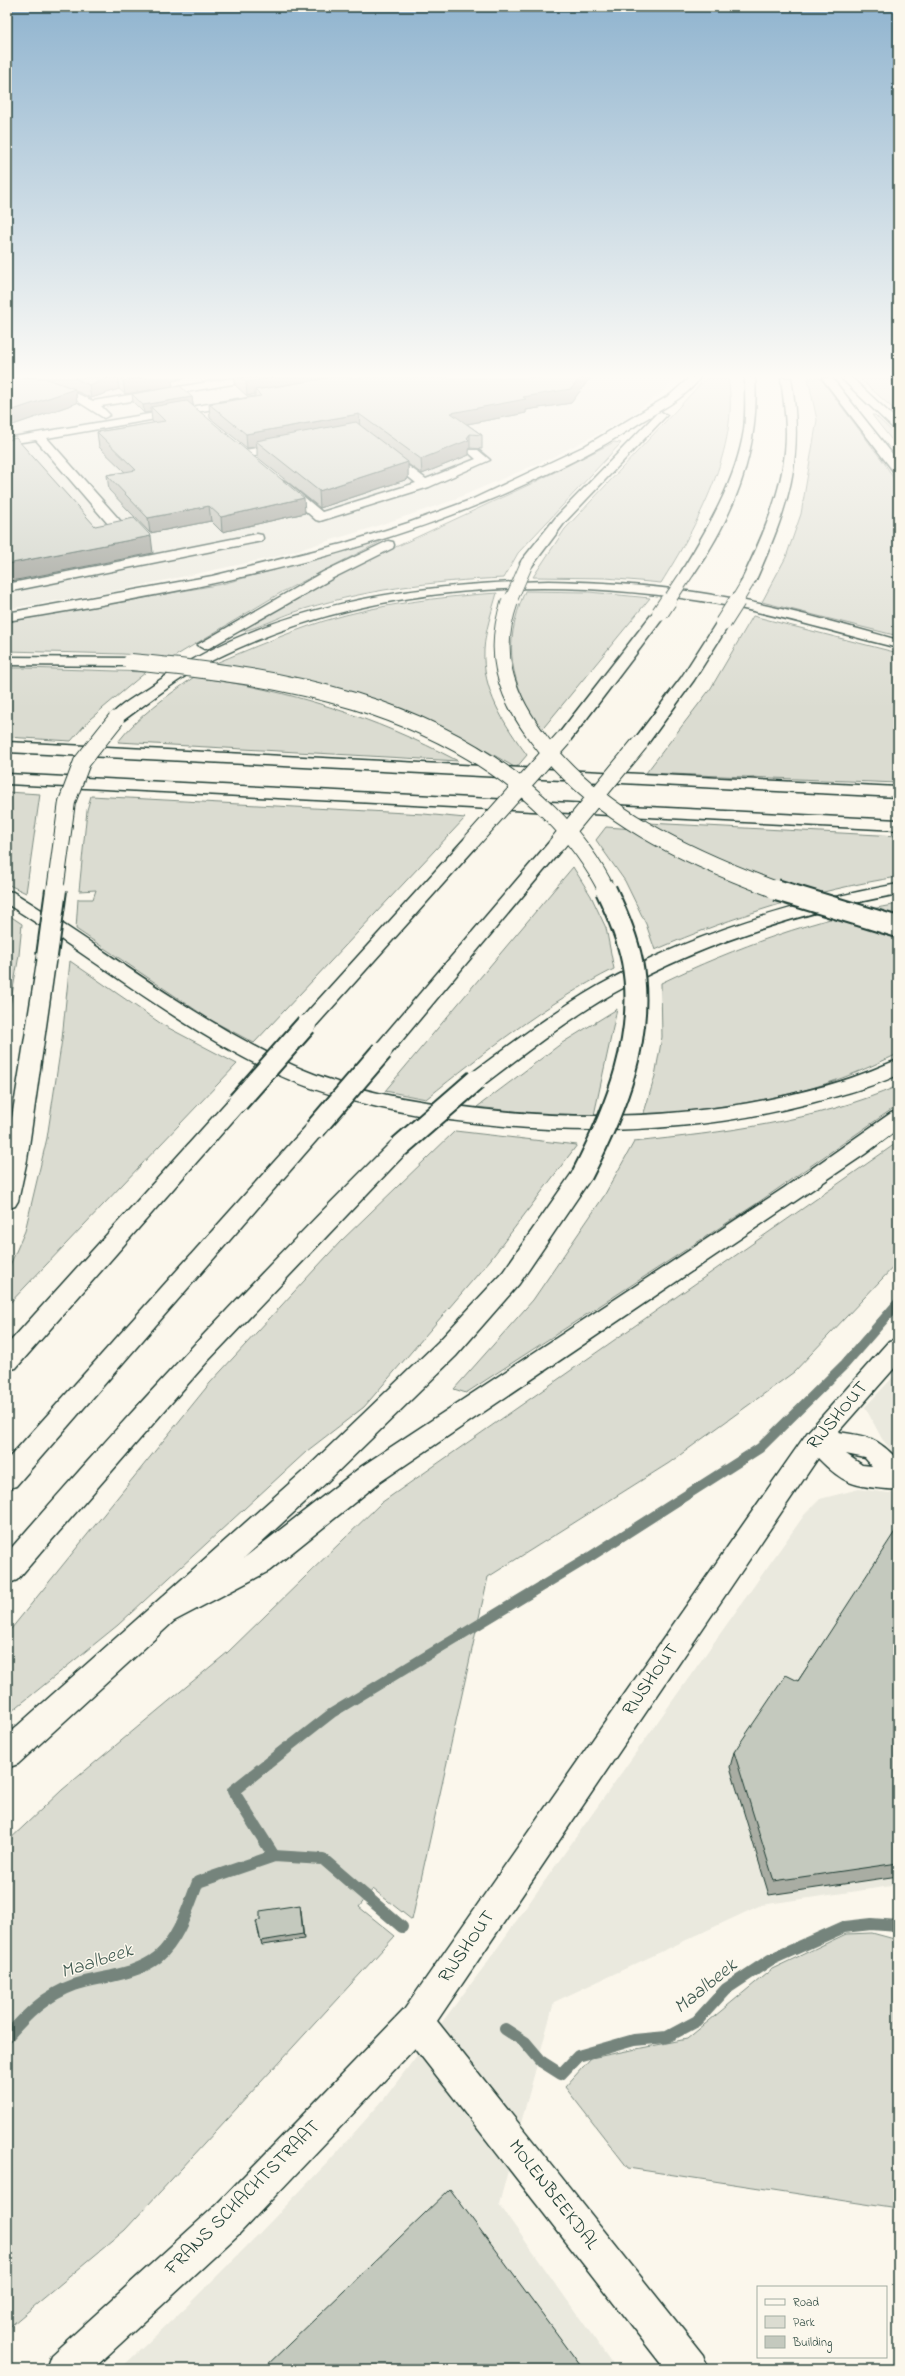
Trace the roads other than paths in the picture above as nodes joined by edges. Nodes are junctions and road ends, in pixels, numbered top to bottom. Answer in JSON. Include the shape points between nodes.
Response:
{"nodes":[{"id":1,"x":85,"y":489,"type":"edge"},
{"id":2,"x":286,"y":489,"type":"edge"},
{"id":3,"x":410,"y":489,"type":"edge"},
{"id":4,"x":505,"y":489,"type":"edge"},
{"id":5,"x":590,"y":489,"type":"edge"},
{"id":6,"x":733,"y":489,"type":"edge"},
{"id":7,"x":785,"y":489,"type":"edge"},
{"id":8,"x":467,"y":507,"type":"junction"},
{"id":9,"x":120,"y":529,"type":"edge"},
{"id":10,"x":257,"y":538,"type":"dead end"},
{"id":11,"x":7,"y":588,"type":"edge"},
{"id":12,"x":7,"y":617,"type":"edge"},
{"id":13,"x":898,"y":644,"type":"edge"},
{"id":14,"x":7,"y":661,"type":"edge"},
{"id":15,"x":116,"y":719,"type":"junction"},
{"id":16,"x":7,"y":747,"type":"edge"},
{"id":17,"x":7,"y":779,"type":"edge"},
{"id":18,"x":898,"y":792,"type":"edge"},
{"id":19,"x":898,"y":825,"type":"edge"},
{"id":20,"x":898,"y":889,"type":"edge"},
{"id":21,"x":7,"y":896,"type":"edge"},
{"id":22,"x":898,"y":927,"type":"edge"},
{"id":23,"x":898,"y":1067,"type":"edge"},
{"id":24,"x":898,"y":1118,"type":"edge"},
{"id":25,"x":12,"y":1169,"type":"edge"},
{"id":26,"x":7,"y":1201,"type":"edge"},
{"id":27,"x":898,"y":1348,"type":"edge"},
{"id":28,"x":7,"y":1361,"type":"edge"},
{"id":29,"x":816,"y":1440,"type":"junction"},
{"id":30,"x":7,"y":1478,"type":"edge"},
{"id":31,"x":898,"y":1478,"type":"edge"},
{"id":32,"x":7,"y":1572,"type":"edge"},
{"id":33,"x":166,"y":1612,"type":"junction"},
{"id":34,"x":7,"y":1754,"type":"edge"},
{"id":35,"x":416,"y":2022,"type":"junction"},
{"id":36,"x":65,"y":2369,"type":"edge"},
{"id":37,"x":689,"y":2369,"type":"edge"}],
"edges":[{"from":1,"to":9,"type":"main road"},
{"from":2,"to":3,"type":"main road","via":[[320,518]]},
{"from":4,"to":8,"type":"main road"},
{"from":5,"to":22,"type":"main road","bridge":true,"via":[[561,519],[527,563],[511,596],[501,640],[502,665],[514,702],[529,728],[563,770],[591,793],[676,847],[720,869],[766,887]]},
{"from":6,"to":28,"type":"main road","bridge":true,"via":[[712,532],[688,572],[660,613],[563,739]]},
{"from":7,"to":30,"type":"main road","bridge":true,"via":[[771,532],[748,582],[687,680],[640,743],[556,846],[315,1129]]},
{"from":8,"to":12,"type":"main road","via":[[389,534],[272,568],[163,591]]},
{"from":8,"to":15,"type":"main road","via":[[445,520],[328,575],[179,661],[134,695]]},
{"from":10,"to":11,"type":"main road"},
{"from":13,"to":15,"type":"main road","via":[[777,612],[667,592],[550,584],[459,589],[347,607],[249,638],[176,675]]},
{"from":14,"to":33,"type":"main road","bridge":true,"via":[[131,662],[243,674],[292,684],[389,712],[462,747],[503,771],[555,817],[593,864],[610,896],[628,941],[636,991],[633,1039],[619,1094],[582,1175],[511,1278],[446,1349],[318,1474]]},
{"from":15,"to":25,"type":"main road","bridge":true,"via":[[82,762],[67,802],[47,956]]},
{"from":16,"to":18,"type":"main road"},
{"from":17,"to":19,"type":"main road"},
{"from":20,"to":32,"type":"main road","bridge":true,"via":[[813,906],[694,946],[606,989],[531,1039],[476,1080],[399,1147],[305,1241],[161,1394]]},
{"from":21,"to":23,"type":"main road","via":[[75,938],[183,1015],[236,1045],[281,1068],[322,1084],[415,1108],[537,1123],[647,1124],[761,1108],[837,1090]]},
{"from":24,"to":33,"type":"main road","via":[[857,1150],[383,1466],[259,1563]]},
{"from":25,"to":26,"type":"main road"},
{"from":27,"to":29,"type":"main road","name":"RIJSHOUT"},
{"from":29,"to":31,"type":"main road","via":[[844,1468],[858,1475]]},
{"from":29,"to":35,"type":"main road","name":"RIJSHOUT"},
{"from":33,"to":34,"type":"main road"},
{"from":35,"to":36,"type":"main road","name":"FRANS SCHACHTSTRAAT","via":[[226,2221]]},
{"from":35,"to":37,"type":"main road","name":"MOLENBEEKDAL"}]}
